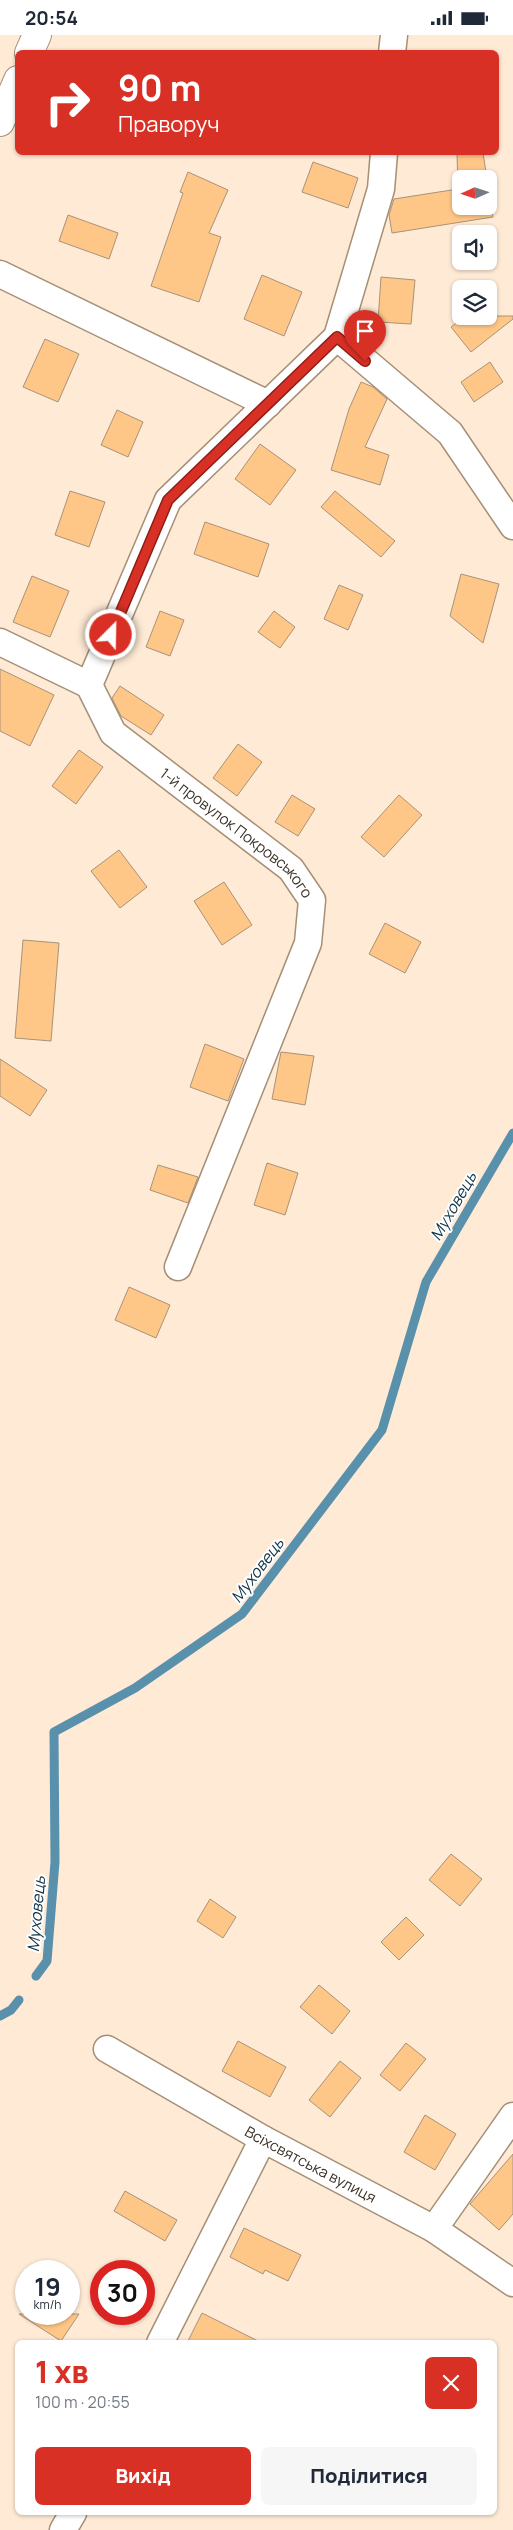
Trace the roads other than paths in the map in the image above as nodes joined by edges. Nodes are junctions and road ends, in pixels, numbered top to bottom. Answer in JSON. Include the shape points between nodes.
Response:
{"nodes":[{"id":1,"x":37,"y":35,"type":"edge"},
{"id":2,"x":394,"y":35,"type":"edge"},
{"id":3,"x":30,"y":50,"type":"edge"},
{"id":4,"x":392,"y":50,"type":"edge"},
{"id":5,"x":15,"y":88,"type":"edge"},
{"id":6,"x":0,"y":122,"type":"edge"},
{"id":7,"x":384,"y":155,"type":"edge"},
{"id":8,"x":0,"y":274,"type":"edge"},
{"id":9,"x":337,"y":337,"type":"junction"},
{"id":10,"x":268,"y":403,"type":"junction"},
{"id":11,"x":513,"y":526,"type":"edge"},
{"id":12,"x":0,"y":642,"type":"edge"},
{"id":13,"x":90,"y":685,"type":"junction"},
{"id":14,"x":178,"y":1267,"type":"dead end"},
{"id":15,"x":107,"y":2049,"type":"dead end"},
{"id":16,"x":513,"y":2116,"type":"edge"},
{"id":17,"x":262,"y":2139,"type":"junction"},
{"id":18,"x":434,"y":2229,"type":"junction"},
{"id":19,"x":513,"y":2283,"type":"edge"},
{"id":20,"x":162,"y":2340,"type":"edge"},
{"id":21,"x":72,"y":2515,"type":"edge"},
{"id":22,"x":63,"y":2530,"type":"edge"}],
"edges":[{"from":1,"to":3,"type":"main road"},
{"from":2,"to":4,"type":"street"},
{"from":5,"to":6,"type":"main road"},
{"from":7,"to":9,"type":"street","via":[[381,189]]},
{"from":8,"to":10,"type":"street"},
{"from":9,"to":10,"type":"street"},
{"from":9,"to":11,"type":"street","via":[[450,433]]},
{"from":10,"to":13,"type":"street","via":[[168,500]]},
{"from":12,"to":13,"type":"street"},
{"from":13,"to":14,"type":"street","name":"1-й провулок Покровського","via":[[112,733],[291,869],[312,900],[308,943]]},
{"from":15,"to":17,"type":"street","name":"Всіхсвятська вулиця"},
{"from":16,"to":18,"type":"street"},
{"from":17,"to":18,"type":"street","name":"Всіхсвятська вулиця"},
{"from":17,"to":20,"type":"street"},
{"from":18,"to":19,"type":"street","name":"Всіхсвятська вулиця"},
{"from":21,"to":22,"type":"street"}]}
